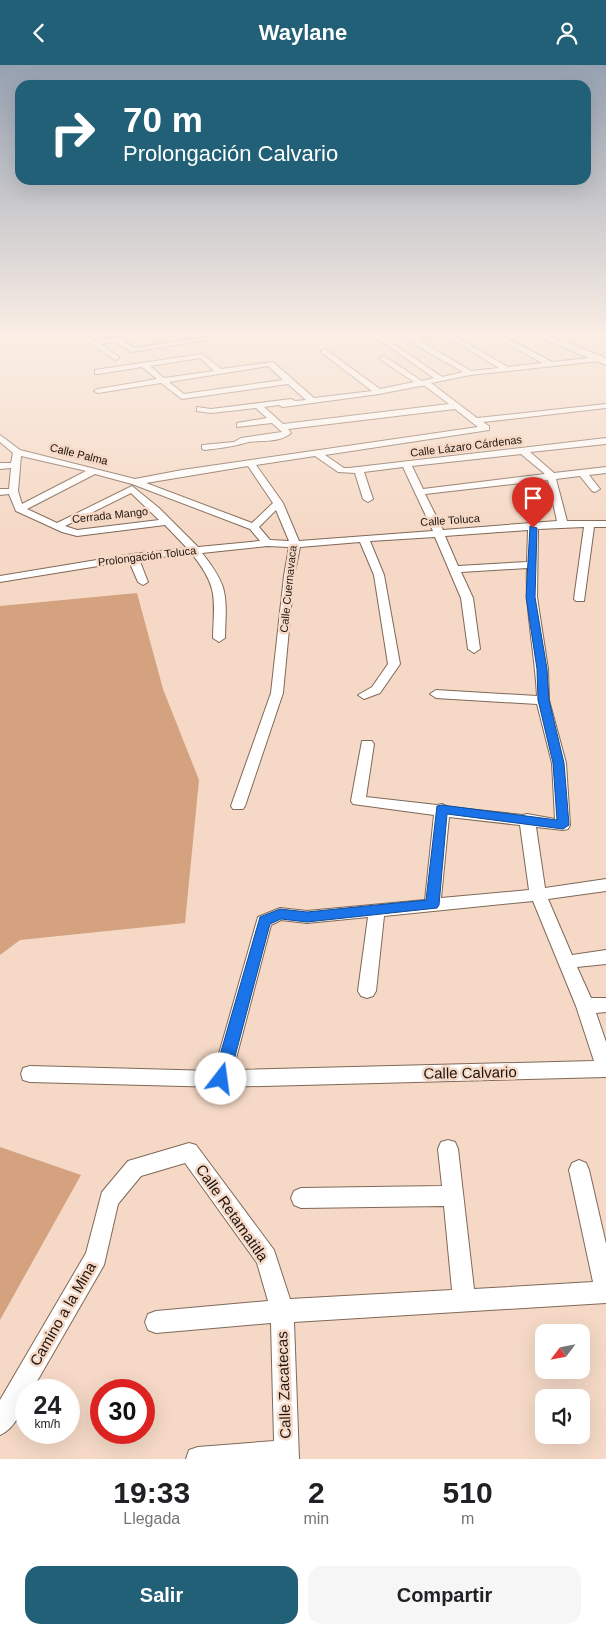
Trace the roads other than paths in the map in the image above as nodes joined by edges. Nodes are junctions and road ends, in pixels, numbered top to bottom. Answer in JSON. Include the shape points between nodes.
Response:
{"nodes":[{"id":1,"x":310,"y":399,"type":"joint"},
{"id":2,"x":447,"y":399,"type":"edge"},
{"id":3,"x":283,"y":405,"type":"dead end"},
{"id":4,"x":606,"y":405,"type":"edge"},
{"id":5,"x":259,"y":406,"type":"junction"},
{"id":6,"x":457,"y":406,"type":"junction"},
{"id":7,"x":200,"y":409,"type":"dead end"},
{"id":8,"x":273,"y":420,"type":"junction"},
{"id":9,"x":476,"y":420,"type":"junction"},
{"id":10,"x":240,"y":425,"type":"dead end"},
{"id":11,"x":285,"y":430,"type":"junction"},
{"id":12,"x":0,"y":438,"type":"edge"},
{"id":13,"x":606,"y":441,"type":"edge"},
{"id":14,"x":205,"y":447,"type":"dead end"},
{"id":15,"x":523,"y":451,"type":"junction"},
{"id":16,"x":17,"y":452,"type":"junction"},
{"id":17,"x":318,"y":454,"type":"junction"},
{"id":18,"x":251,"y":464,"type":"junction"},
{"id":19,"x":16,"y":465,"type":"junction"},
{"id":20,"x":406,"y":465,"type":"junction"},
{"id":21,"x":0,"y":466,"type":"edge"},
{"id":22,"x":606,"y":469,"type":"edge"},
{"id":23,"x":359,"y":470,"type":"junction"},
{"id":24,"x":94,"y":471,"type":"junction"},
{"id":25,"x":582,"y":472,"type":"junction"},
{"id":26,"x":551,"y":475,"type":"junction"},
{"id":27,"x":134,"y":486,"type":"junction"},
{"id":28,"x":595,"y":489,"type":"dead end"},
{"id":29,"x":12,"y":491,"type":"junction"},
{"id":30,"x":0,"y":492,"type":"edge"},
{"id":31,"x":419,"y":492,"type":"junction"},
{"id":32,"x":368,"y":499,"type":"dead end"},
{"id":33,"x":278,"y":503,"type":"junction"},
{"id":34,"x":19,"y":509,"type":"junction"},
{"id":35,"x":166,"y":522,"type":"junction"},
{"id":36,"x":606,"y":524,"type":"edge"},
{"id":37,"x":564,"y":525,"type":"junction"},
{"id":38,"x":588,"y":525,"type":"junction"},
{"id":39,"x":58,"y":526,"type":"junction"},
{"id":40,"x":254,"y":527,"type":"junction"},
{"id":41,"x":533,"y":528,"type":"junction"},
{"id":42,"x":439,"y":533,"type":"junction"},
{"id":43,"x":364,"y":539,"type":"junction"},
{"id":44,"x":267,"y":543,"type":"junction"},
{"id":45,"x":295,"y":544,"type":"junction"},
{"id":46,"x":195,"y":550,"type":"junction"},
{"id":47,"x":133,"y":557,"type":"junction"},
{"id":48,"x":531,"y":565,"type":"junction"},
{"id":49,"x":455,"y":569,"type":"junction"},
{"id":50,"x":0,"y":579,"type":"edge"},
{"id":51,"x":142,"y":582,"type":"dead end"},
{"id":52,"x":580,"y":599,"type":"dead end"},
{"id":53,"x":219,"y":639,"type":"dead end"},
{"id":54,"x":474,"y":649,"type":"dead end"},
{"id":55,"x":436,"y":694,"type":"dead end"},
{"id":56,"x":364,"y":695,"type":"dead end"},
{"id":57,"x":543,"y":700,"type":"junction"},
{"id":58,"x":367,"y":744,"type":"dead end"},
{"id":59,"x":238,"y":806,"type":"dead end"},
{"id":60,"x":442,"y":809,"type":"junction"},
{"id":61,"x":527,"y":819,"type":"junction"},
{"id":62,"x":606,"y":885,"type":"edge"},
{"id":63,"x":538,"y":895,"type":"junction"},
{"id":64,"x":432,"y":905,"type":"junction"},
{"id":65,"x":377,"y":910,"type":"junction"},
{"id":66,"x":606,"y":957,"type":"edge"},
{"id":67,"x":568,"y":962,"type":"junction"},
{"id":68,"x":367,"y":991,"type":"dead end"},
{"id":69,"x":606,"y":1005,"type":"edge"},
{"id":70,"x":585,"y":1006,"type":"junction"},
{"id":71,"x":30,"y":1074,"type":"dead end"},
{"id":72,"x":221,"y":1079,"type":"junction"},
{"id":73,"x":448,"y":1149,"type":"dead end"},
{"id":74,"x":579,"y":1170,"type":"dead end"},
{"id":75,"x":453,"y":1196,"type":"junction"},
{"id":76,"x":301,"y":1198,"type":"dead end"},
{"id":77,"x":96,"y":1257,"type":"joint"},
{"id":78,"x":606,"y":1292,"type":"edge"},
{"id":79,"x":464,"y":1300,"type":"junction"},
{"id":80,"x":282,"y":1311,"type":"junction"},
{"id":81,"x":156,"y":1322,"type":"dead end"},
{"id":82,"x":0,"y":1423,"type":"edge"},
{"id":83,"x":287,"y":1456,"type":"edge"},
{"id":84,"x":198,"y":1459,"type":"edge"}],
"edges":[{"from":1,"to":3,"type":"street"},
{"from":1,"to":5,"type":"street"},
{"from":2,"to":6,"type":"street"},
{"from":4,"to":9,"type":"street"},
{"from":5,"to":7,"type":"street","via":[[211,411]]},
{"from":5,"to":8,"type":"street"},
{"from":6,"to":9,"type":"street"},
{"from":6,"to":11,"type":"street"},
{"from":8,"to":10,"type":"street"},
{"from":8,"to":11,"type":"street"},
{"from":9,"to":17,"type":"street","via":[[486,428]]},
{"from":11,"to":14,"type":"street","via":[[281,436]]},
{"from":12,"to":16,"type":"street"},
{"from":13,"to":15,"type":"street","name":"Calle Lázaro Cárdenas"},
{"from":15,"to":20,"type":"street","name":"Calle Lázaro Cárdenas"},
{"from":15,"to":26,"type":"street"},
{"from":16,"to":19,"type":"street"},
{"from":16,"to":24,"type":"street","name":"Calle Palma"},
{"from":17,"to":18,"type":"street"},
{"from":17,"to":23,"type":"street","name":"Calle Lázaro Cárdenas","via":[[341,470]]},
{"from":18,"to":27,"type":"street","via":[[182,473]]},
{"from":18,"to":33,"type":"street","name":"Calle Cuernavaca"},
{"from":19,"to":21,"type":"street"},
{"from":19,"to":29,"type":"street"},
{"from":20,"to":23,"type":"street","name":"Calle Lázaro Cárdenas"},
{"from":20,"to":31,"type":"street"},
{"from":22,"to":25,"type":"street"},
{"from":23,"to":32,"type":"street"},
{"from":24,"to":27,"type":"street","name":"Calle Palma"},
{"from":24,"to":34,"type":"street"},
{"from":25,"to":26,"type":"street"},
{"from":25,"to":28,"type":"street"},
{"from":26,"to":31,"type":"street"},
{"from":26,"to":37,"type":"street"},
{"from":27,"to":35,"type":"street"},
{"from":27,"to":39,"type":"street"},
{"from":27,"to":40,"type":"street"},
{"from":29,"to":30,"type":"street"},
{"from":29,"to":34,"type":"street"},
{"from":31,"to":42,"type":"street"},
{"from":33,"to":40,"type":"street"},
{"from":33,"to":45,"type":"street","name":"Calle Cuernavaca"},
{"from":34,"to":39,"type":"street","name":"Cerrada Mango"},
{"from":35,"to":39,"type":"street","name":"Cerrada Mango","via":[[77,533]]},
{"from":35,"to":46,"type":"street"},
{"from":36,"to":38,"type":"street","name":"Calle Toluca"},
{"from":37,"to":38,"type":"street","name":"Calle Toluca"},
{"from":37,"to":41,"type":"street","name":"Calle Toluca"},
{"from":38,"to":52,"type":"street"},
{"from":40,"to":44,"type":"street"},
{"from":41,"to":42,"type":"street","name":"Calle Toluca"},
{"from":41,"to":48,"type":"street"},
{"from":42,"to":43,"type":"street","name":"Calle Toluca"},
{"from":42,"to":49,"type":"street"},
{"from":43,"to":45,"type":"street","name":"Calle Toluca"},
{"from":43,"to":56,"type":"street","via":[[379,575],[394,664],[376,690]]},
{"from":44,"to":45,"type":"street","name":"Prolongación Toluca"},
{"from":44,"to":46,"type":"street","name":"Prolongación Toluca"},
{"from":45,"to":59,"type":"street","name":"Calle Cuernavaca","via":[[277,693]]},
{"from":46,"to":47,"type":"street","name":"Prolongación Toluca"},
{"from":46,"to":53,"type":"street","via":[[220,592]]},
{"from":47,"to":50,"type":"street","name":"Prolongación Toluca"},
{"from":47,"to":51,"type":"street"},
{"from":48,"to":49,"type":"street"},
{"from":48,"to":57,"type":"street","via":[[531,597],[542,669]]},
{"from":49,"to":54,"type":"street","via":[[467,598]]},
{"from":55,"to":57,"type":"street"},
{"from":57,"to":61,"type":"street","via":[[558,763],[563,825]]},
{"from":58,"to":60,"type":"street","via":[[358,801]]},
{"from":60,"to":61,"type":"street"},
{"from":60,"to":64,"type":"street"},
{"from":61,"to":63,"type":"street","name":"Calle Calvario"},
{"from":62,"to":63,"type":"street"},
{"from":63,"to":64,"type":"street"},
{"from":63,"to":67,"type":"street","name":"Calle Calvario"},
{"from":64,"to":65,"type":"street"},
{"from":65,"to":68,"type":"street"},
{"from":65,"to":72,"type":"street","via":[[307,917],[280,914],[264,921]]},
{"from":66,"to":67,"type":"street"},
{"from":67,"to":70,"type":"street","name":"Calle Calvario"},
{"from":69,"to":70,"type":"street"},
{"from":70,"to":72,"type":"street","name":"Calle Calvario","via":[[606,1069]]},
{"from":71,"to":72,"type":"street"},
{"from":73,"to":75,"type":"street"},
{"from":74,"to":78,"type":"street"},
{"from":75,"to":76,"type":"street"},
{"from":75,"to":79,"type":"street"},
{"from":77,"to":80,"type":"street","name":"Calle Retamatitla","via":[[109,1199],[135,1169],[189,1152],[266,1258]]},
{"from":77,"to":82,"type":"street","name":"Camino a la Mina"},
{"from":78,"to":79,"type":"street"},
{"from":79,"to":80,"type":"street"},
{"from":80,"to":81,"type":"street"},
{"from":80,"to":83,"type":"street","name":"Calle Zacatecas"},
{"from":83,"to":84,"type":"street"}]}
